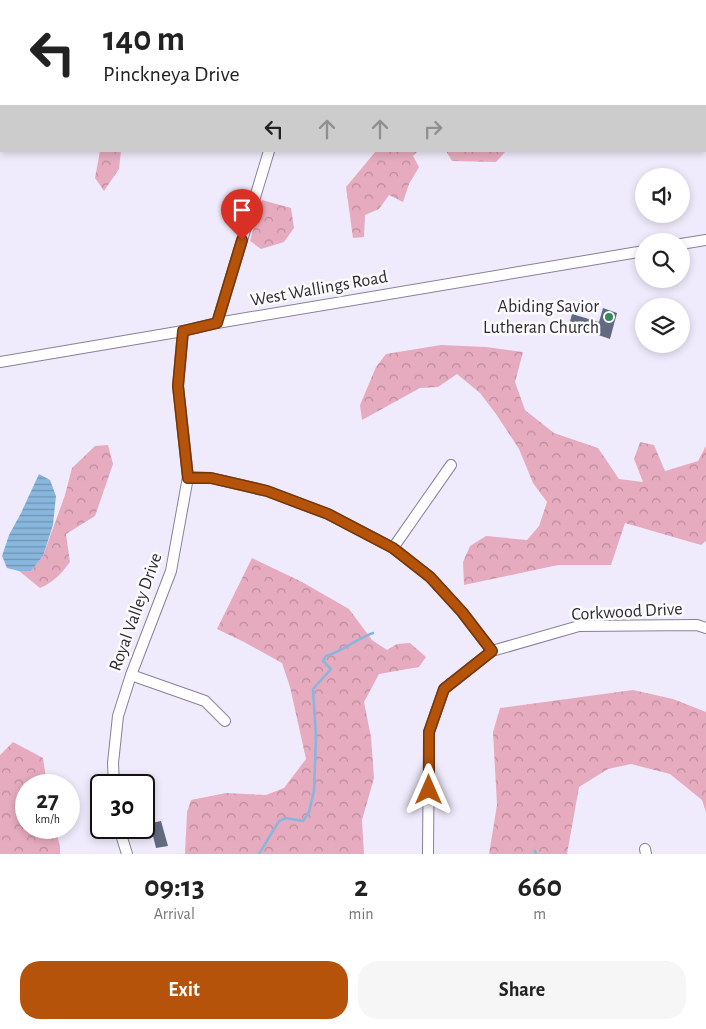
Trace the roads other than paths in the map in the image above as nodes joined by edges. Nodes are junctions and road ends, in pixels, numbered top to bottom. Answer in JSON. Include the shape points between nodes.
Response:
{"nodes":[{"id":1,"x":269,"y":152,"type":"edge"},
{"id":2,"x":706,"y":240,"type":"edge"},
{"id":3,"x":690,"y":243,"type":"edge"},
{"id":4,"x":635,"y":253,"type":"edge"},
{"id":5,"x":217,"y":323,"type":"junction"},
{"id":6,"x":183,"y":331,"type":"junction"},
{"id":7,"x":0,"y":362,"type":"edge"},
{"id":8,"x":451,"y":465,"type":"dead end"},
{"id":9,"x":188,"y":478,"type":"junction"},
{"id":10,"x":393,"y":548,"type":"junction"},
{"id":11,"x":706,"y":628,"type":"edge"},
{"id":12,"x":492,"y":651,"type":"junction"},
{"id":13,"x":131,"y":675,"type":"junction"},
{"id":14,"x":225,"y":721,"type":"dead end"},
{"id":15,"x":114,"y":774,"type":"edge"},
{"id":16,"x":122,"y":839,"type":"edge"},
{"id":17,"x":127,"y":854,"type":"edge"},
{"id":18,"x":428,"y":854,"type":"edge"}],
"edges":[{"from":1,"to":5,"type":"street"},
{"from":2,"to":3,"type":"street"},
{"from":4,"to":5,"type":"street","name":"West Wallings Road"},
{"from":5,"to":6,"type":"street","name":"West Wallings Road"},
{"from":6,"to":7,"type":"street","name":"West Wallings Road"},
{"from":6,"to":9,"type":"street","name":"Royal Valley Drive","via":[[178,386]]},
{"from":8,"to":10,"type":"street"},
{"from":9,"to":10,"type":"street","via":[[211,478],[267,491],[328,514]]},
{"from":9,"to":13,"type":"street","name":"Royal Valley Drive","via":[[171,571]]},
{"from":10,"to":12,"type":"street","via":[[430,577]]},
{"from":11,"to":12,"type":"street","name":"Corkwood Drive","via":[[697,625],[579,626]]},
{"from":12,"to":18,"type":"street","via":[[444,689],[429,732]]},
{"from":13,"to":14,"type":"street","via":[[205,701]]},
{"from":13,"to":15,"type":"street","name":"Royal Valley Drive","via":[[118,716]]},
{"from":16,"to":17,"type":"street"}]}
